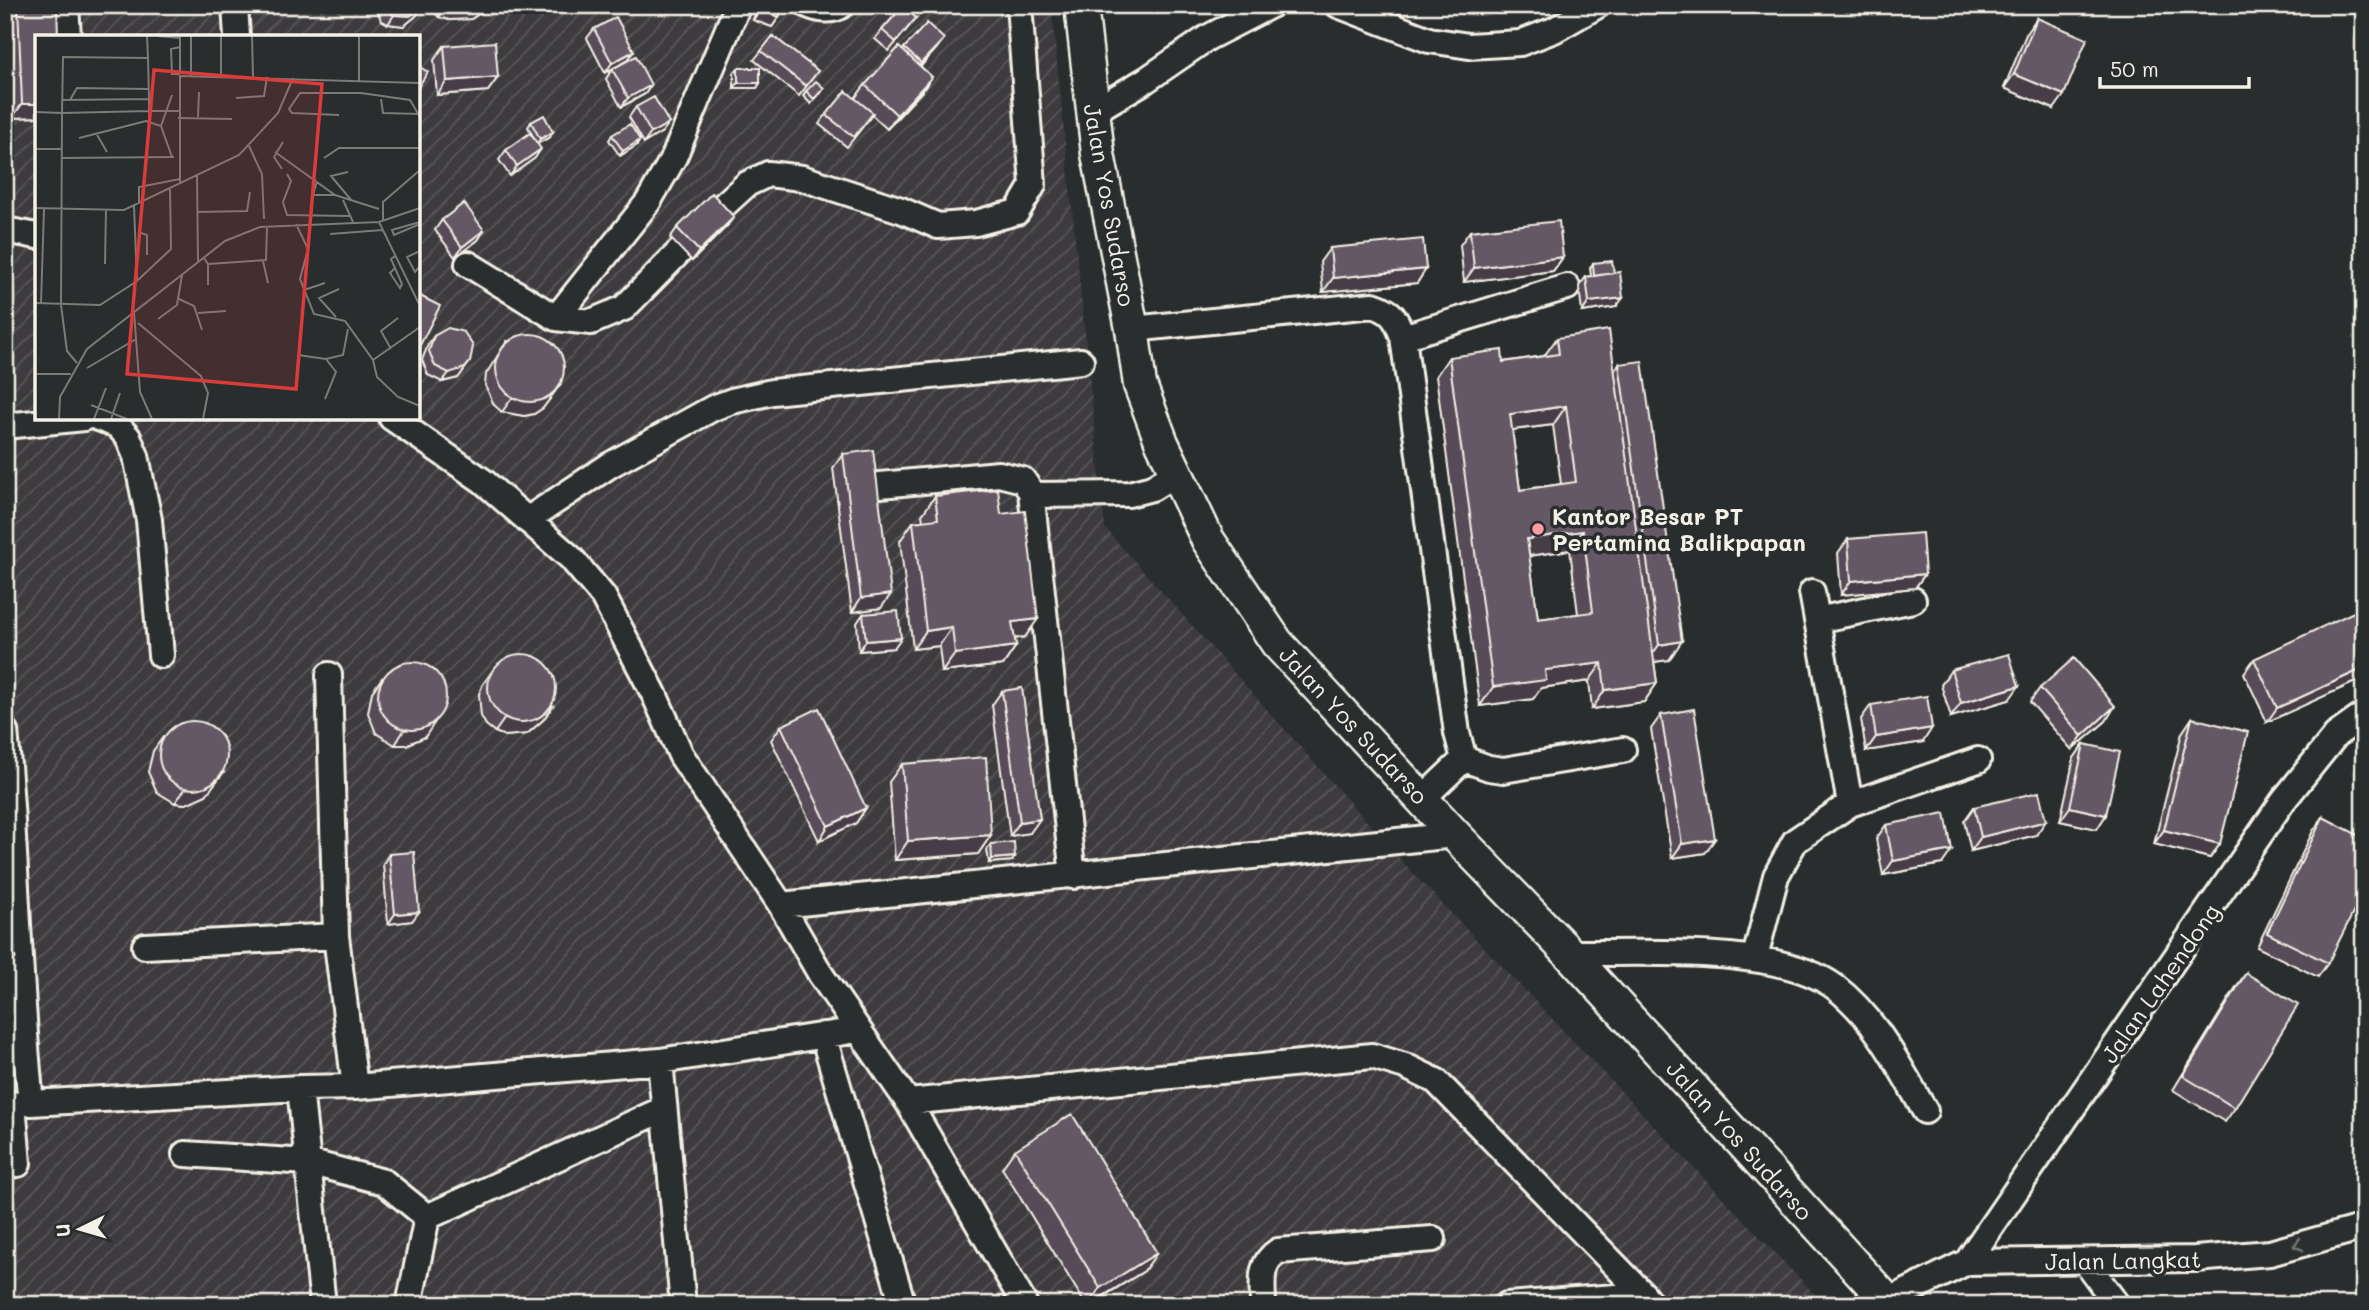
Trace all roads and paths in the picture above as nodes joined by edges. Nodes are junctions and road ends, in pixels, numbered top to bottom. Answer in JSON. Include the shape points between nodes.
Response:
{"nodes":[{"id":1,"x":66,"y":5,"type":"edge"},
{"id":2,"x":235,"y":5,"type":"edge"},
{"id":3,"x":738,"y":5,"type":"edge"},
{"id":4,"x":808,"y":5,"type":"edge"},
{"id":5,"x":842,"y":5,"type":"edge"},
{"id":6,"x":1018,"y":5,"type":"edge"},
{"id":7,"x":1081,"y":5,"type":"edge"},
{"id":8,"x":1271,"y":5,"type":"edge"},
{"id":9,"x":1338,"y":5,"type":"edge"},
{"id":10,"x":1598,"y":5,"type":"edge"},
{"id":11,"x":68,"y":35,"type":"edge"},
{"id":12,"x":237,"y":35,"type":"edge"},
{"id":13,"x":1092,"y":112,"type":"junction"},
{"id":14,"x":715,"y":213,"type":"edge"},
{"id":15,"x":5,"y":230,"type":"edge"},
{"id":16,"x":35,"y":236,"type":"edge"},
{"id":17,"x":681,"y":250,"type":"dead end"},
{"id":18,"x":468,"y":264,"type":"dead end"},
{"id":19,"x":1567,"y":288,"type":"dead end"},
{"id":20,"x":556,"y":318,"type":"junction"},
{"id":21,"x":1132,"y":329,"type":"junction"},
{"id":22,"x":1403,"y":337,"type":"junction"},
{"id":23,"x":1081,"y":361,"type":"dead end"},
{"id":24,"x":64,"y":420,"type":"edge"},
{"id":25,"x":103,"y":420,"type":"edge"},
{"id":26,"x":395,"y":420,"type":"edge"},
{"id":27,"x":5,"y":426,"type":"edge"},
{"id":28,"x":1176,"y":473,"type":"junction"},
{"id":29,"x":880,"y":485,"type":"edge"},
{"id":30,"x":1031,"y":495,"type":"junction"},
{"id":31,"x":527,"y":520,"type":"junction"},
{"id":32,"x":1812,"y":592,"type":"dead end"},
{"id":33,"x":1913,"y":600,"type":"dead end"},
{"id":34,"x":1817,"y":620,"type":"junction"},
{"id":35,"x":161,"y":655,"type":"dead end"},
{"id":36,"x":329,"y":675,"type":"dead end"},
{"id":37,"x":2364,"y":715,"type":"edge"},
{"id":38,"x":5,"y":731,"type":"edge"},
{"id":39,"x":1623,"y":750,"type":"dead end"},
{"id":40,"x":1464,"y":759,"type":"junction"},
{"id":41,"x":1978,"y":760,"type":"dead end"},
{"id":42,"x":8,"y":788,"type":"edge"},
{"id":43,"x":1423,"y":798,"type":"junction"},
{"id":44,"x":1850,"y":804,"type":"junction"},
{"id":45,"x":1455,"y":835,"type":"junction"},
{"id":46,"x":1073,"y":876,"type":"junction"},
{"id":47,"x":781,"y":905,"type":"junction"},
{"id":48,"x":336,"y":936,"type":"junction"},
{"id":49,"x":145,"y":946,"type":"dead end"},
{"id":50,"x":1569,"y":953,"type":"junction"},
{"id":51,"x":1755,"y":957,"type":"junction"},
{"id":52,"x":14,"y":1021,"type":"edge"},
{"id":53,"x":858,"y":1030,"type":"junction"},
{"id":54,"x":823,"y":1035,"type":"junction"},
{"id":55,"x":660,"y":1061,"type":"junction"},
{"id":56,"x":355,"y":1087,"type":"junction"},
{"id":57,"x":300,"y":1088,"type":"junction"},
{"id":58,"x":908,"y":1102,"type":"junction"},
{"id":59,"x":16,"y":1104,"type":"edge"},
{"id":60,"x":664,"y":1110,"type":"junction"},
{"id":61,"x":1925,"y":1111,"type":"dead end"},
{"id":62,"x":185,"y":1154,"type":"dead end"},
{"id":63,"x":308,"y":1162,"type":"junction"},
{"id":64,"x":5,"y":1166,"type":"edge"},
{"id":65,"x":427,"y":1217,"type":"junction"},
{"id":66,"x":2364,"y":1227,"type":"edge"},
{"id":67,"x":1433,"y":1239,"type":"dead end"},
{"id":68,"x":2085,"y":1261,"type":"junction"},
{"id":69,"x":1967,"y":1262,"type":"junction"},
{"id":70,"x":1648,"y":1300,"type":"edge"},
{"id":71,"x":1889,"y":1303,"type":"edge"},
{"id":72,"x":323,"y":1305,"type":"edge"},
{"id":73,"x":409,"y":1305,"type":"edge"},
{"id":74,"x":683,"y":1305,"type":"edge"},
{"id":75,"x":903,"y":1305,"type":"edge"},
{"id":76,"x":1026,"y":1305,"type":"edge"},
{"id":77,"x":1263,"y":1305,"type":"edge"},
{"id":78,"x":1507,"y":1305,"type":"edge"},
{"id":79,"x":2117,"y":1305,"type":"edge"}],
"edges":[{"from":1,"to":11,"type":"street"},
{"from":2,"to":12,"type":"street"},
{"from":3,"to":20,"type":"street","via":[[674,156],[654,191]]},
{"from":4,"to":5,"type":"street","via":[[816,9]]},
{"from":6,"to":14,"type":"street","via":[[1032,186],[1017,212],[976,223],[938,226],[802,178],[768,174],[747,184]]},
{"from":7,"to":13,"type":"main road","name":"Jalan Yos Sudarso"},
{"from":8,"to":13,"type":"street","via":[[1207,37]]},
{"from":9,"to":10,"type":"street","via":[[1429,40],[1469,46],[1520,43]]},
{"from":13,"to":21,"type":"main road","name":"Jalan Yos Sudarso"},
{"from":15,"to":16,"type":"street"},
{"from":17,"to":20,"type":"street","via":[[624,308],[591,321]]},
{"from":18,"to":20,"type":"street"},
{"from":19,"to":22,"type":"street"},
{"from":21,"to":22,"type":"street","via":[[1373,305],[1396,316]]},
{"from":21,"to":28,"type":"main road","name":"Jalan Yos Sudarso","via":[[1140,384]]},
{"from":22,"to":40,"type":"street"},
{"from":23,"to":31,"type":"street","via":[[772,392],[732,401],[610,465]]},
{"from":24,"to":27,"type":"street"},
{"from":25,"to":35,"type":"street","via":[[117,425],[136,456],[149,520]]},
{"from":26,"to":31,"type":"street","via":[[483,481]]},
{"from":28,"to":30,"type":"street","via":[[1152,488],[1129,494]]},
{"from":28,"to":43,"type":"main road","name":"Jalan Yos Sudarso","via":[[1208,540],[1277,643]]},
{"from":29,"to":30,"type":"street","via":[[999,474],[1023,480]]},
{"from":30,"to":46,"type":"street"},
{"from":31,"to":47,"type":"street","via":[[571,558],[603,596],[681,755]]},
{"from":32,"to":34,"type":"street"},
{"from":33,"to":34,"type":"street"},
{"from":34,"to":44,"type":"street"},
{"from":36,"to":48,"type":"street"},
{"from":37,"to":69,"type":"street","name":"Jalan Lahendong","via":[[2336,735],[2283,802]]},
{"from":38,"to":42,"type":"street"},
{"from":39,"to":40,"type":"street","via":[[1503,770]]},
{"from":40,"to":43,"type":"street"},
{"from":41,"to":44,"type":"street"},
{"from":42,"to":52,"type":"street"},
{"from":43,"to":45,"type":"main road","name":"Jalan Yos Sudarso"},
{"from":44,"to":51,"type":"street","via":[[1795,841],[1776,876]]},
{"from":45,"to":46,"type":"street"},
{"from":45,"to":50,"type":"main road","name":"Jalan Yos Sudarso"},
{"from":46,"to":47,"type":"street"},
{"from":47,"to":53,"type":"street"},
{"from":48,"to":49,"type":"street"},
{"from":48,"to":56,"type":"street"},
{"from":50,"to":51,"type":"street"},
{"from":50,"to":71,"type":"main road","name":"Jalan Yos Sudarso"},
{"from":51,"to":61,"type":"street","via":[[1834,986],[1888,1047]]},
{"from":52,"to":59,"type":"street"},
{"from":53,"to":54,"type":"street"},
{"from":53,"to":58,"type":"street"},
{"from":54,"to":55,"type":"street"},
{"from":54,"to":75,"type":"street"},
{"from":55,"to":56,"type":"street"},
{"from":55,"to":60,"type":"street"},
{"from":56,"to":57,"type":"street"},
{"from":57,"to":59,"type":"street"},
{"from":57,"to":63,"type":"street"},
{"from":58,"to":70,"type":"street","via":[[1372,1056],[1436,1081]]},
{"from":58,"to":76,"type":"street"},
{"from":59,"to":64,"type":"street","via":[[18,1164]]},
{"from":60,"to":65,"type":"street"},
{"from":60,"to":74,"type":"street"},
{"from":62,"to":63,"type":"street"},
{"from":63,"to":65,"type":"street","via":[[384,1182]]},
{"from":63,"to":72,"type":"street"},
{"from":65,"to":73,"type":"street"},
{"from":66,"to":68,"type":"street","name":"Jalan Langkat","one_way":true,"via":[[2270,1253]]},
{"from":67,"to":77,"type":"street","via":[[1278,1251],[1264,1266]]},
{"from":68,"to":69,"type":"street","name":"Jalan Langkat"},
{"from":68,"to":79,"type":"street"},
{"from":69,"to":71,"type":"street","name":"Jalan Langkat"},
{"from":70,"to":78,"type":"street"}]}
